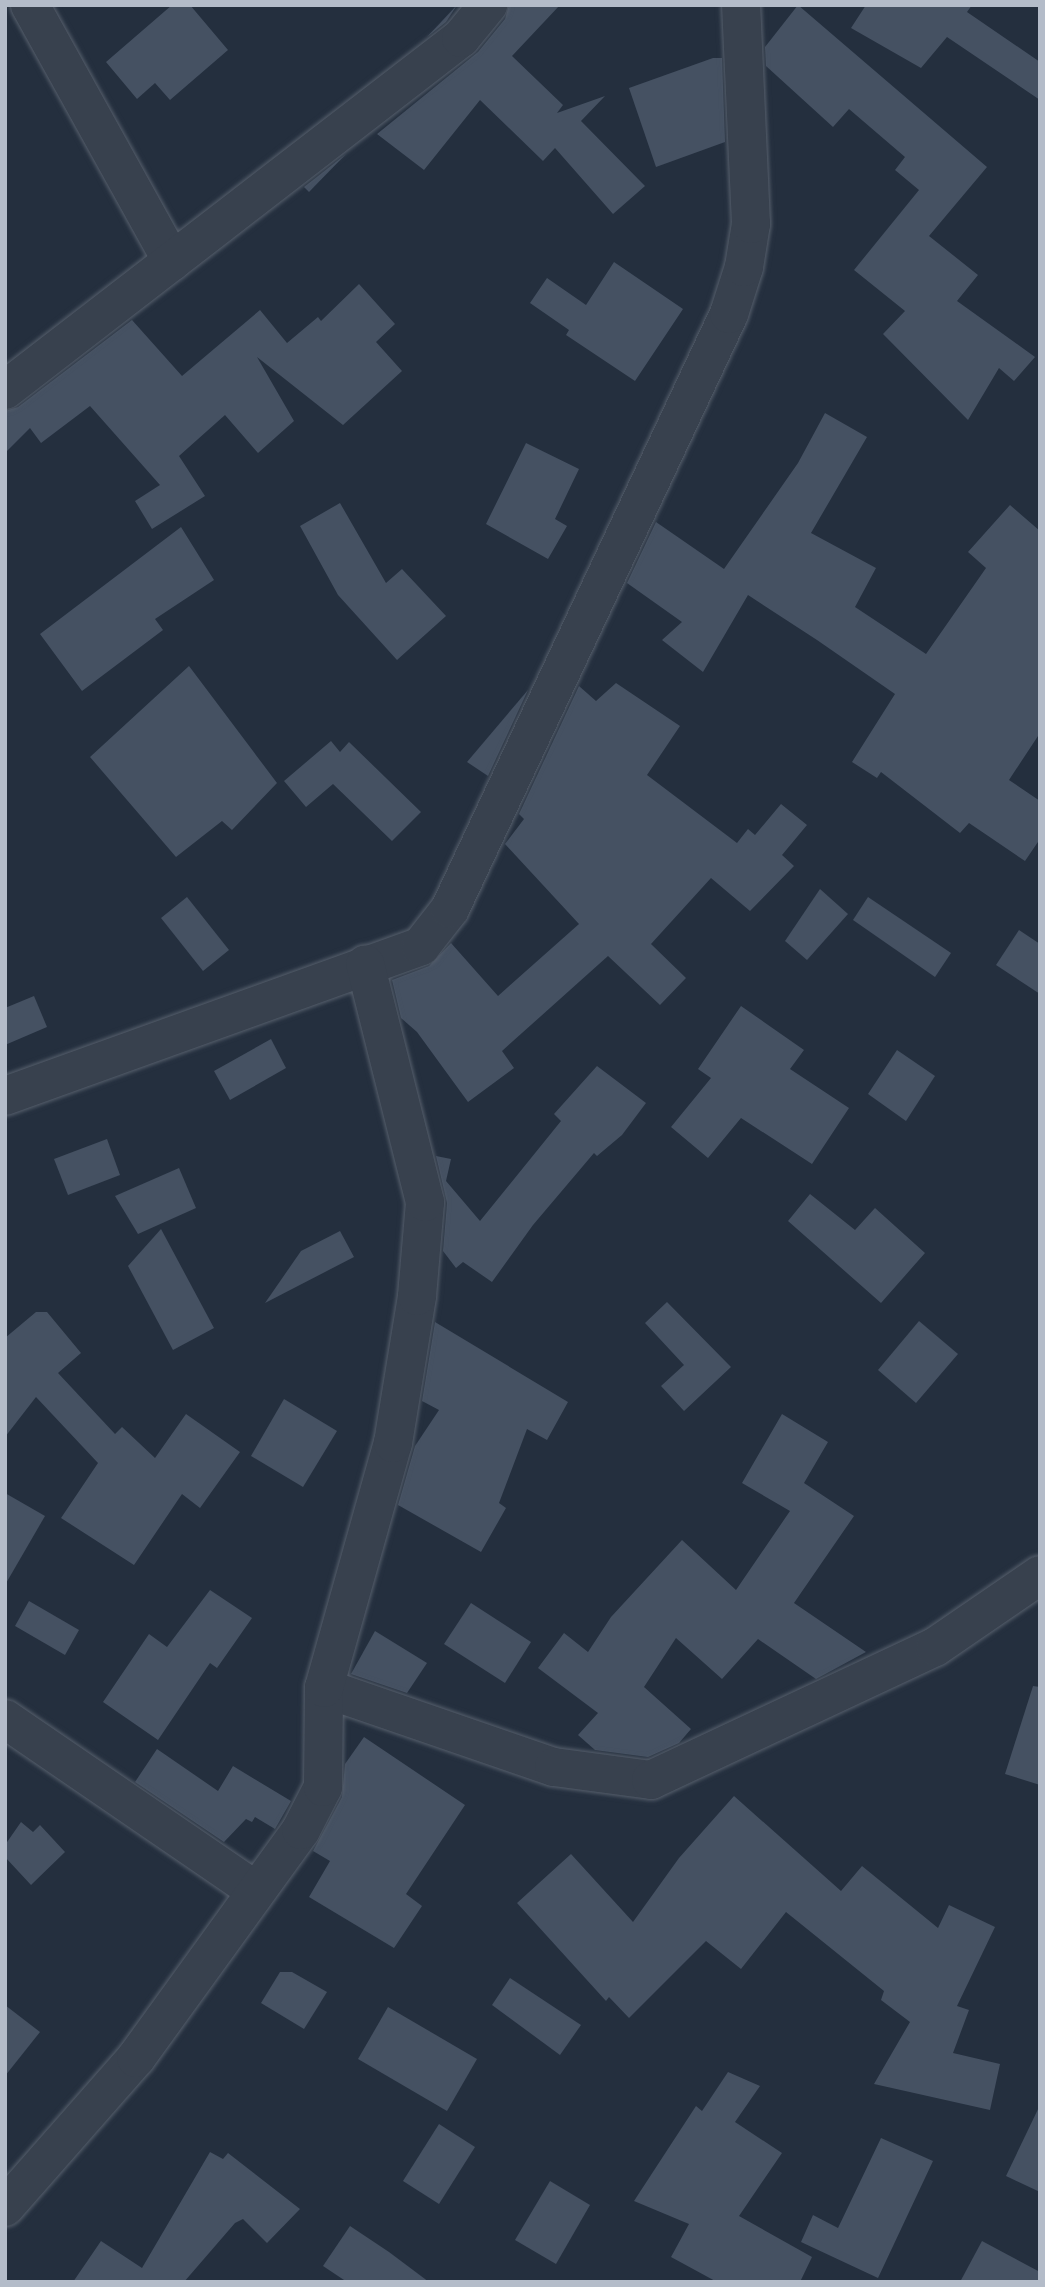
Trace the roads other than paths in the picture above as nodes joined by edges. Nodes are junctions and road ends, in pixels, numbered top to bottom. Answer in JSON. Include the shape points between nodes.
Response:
{"nodes":[{"id":1,"x":30,"y":5,"type":"edge"},
{"id":2,"x":488,"y":5,"type":"edge"},
{"id":3,"x":741,"y":5,"type":"edge"},
{"id":4,"x":172,"y":261,"type":"junction"},
{"id":5,"x":5,"y":390,"type":"edge"},
{"id":6,"x":365,"y":964,"type":"junction"},
{"id":7,"x":5,"y":1096,"type":"edge"},
{"id":8,"x":1040,"y":1575,"type":"edge"},
{"id":9,"x":324,"y":1688,"type":"junction"},
{"id":10,"x":5,"y":1719,"type":"edge"},
{"id":11,"x":257,"y":1891,"type":"junction"},
{"id":12,"x":5,"y":2207,"type":"edge"}],
"edges":[{"from":1,"to":4,"type":"street"},
{"from":2,"to":4,"type":"street","via":[[461,38]]},
{"from":3,"to":6,"type":"street","via":[[751,224],[729,314],[450,909],[421,946]]},
{"from":4,"to":5,"type":"street"},
{"from":6,"to":7,"type":"street"},
{"from":6,"to":9,"type":"street","via":[[425,1202],[417,1296],[393,1443]]},
{"from":8,"to":9,"type":"street","via":[[935,1647],[651,1780],[554,1767]]},
{"from":9,"to":11,"type":"street","via":[[323,1787],[302,1830]]},
{"from":10,"to":11,"type":"street"},
{"from":11,"to":12,"type":"street","via":[[136,2057]]}]}
